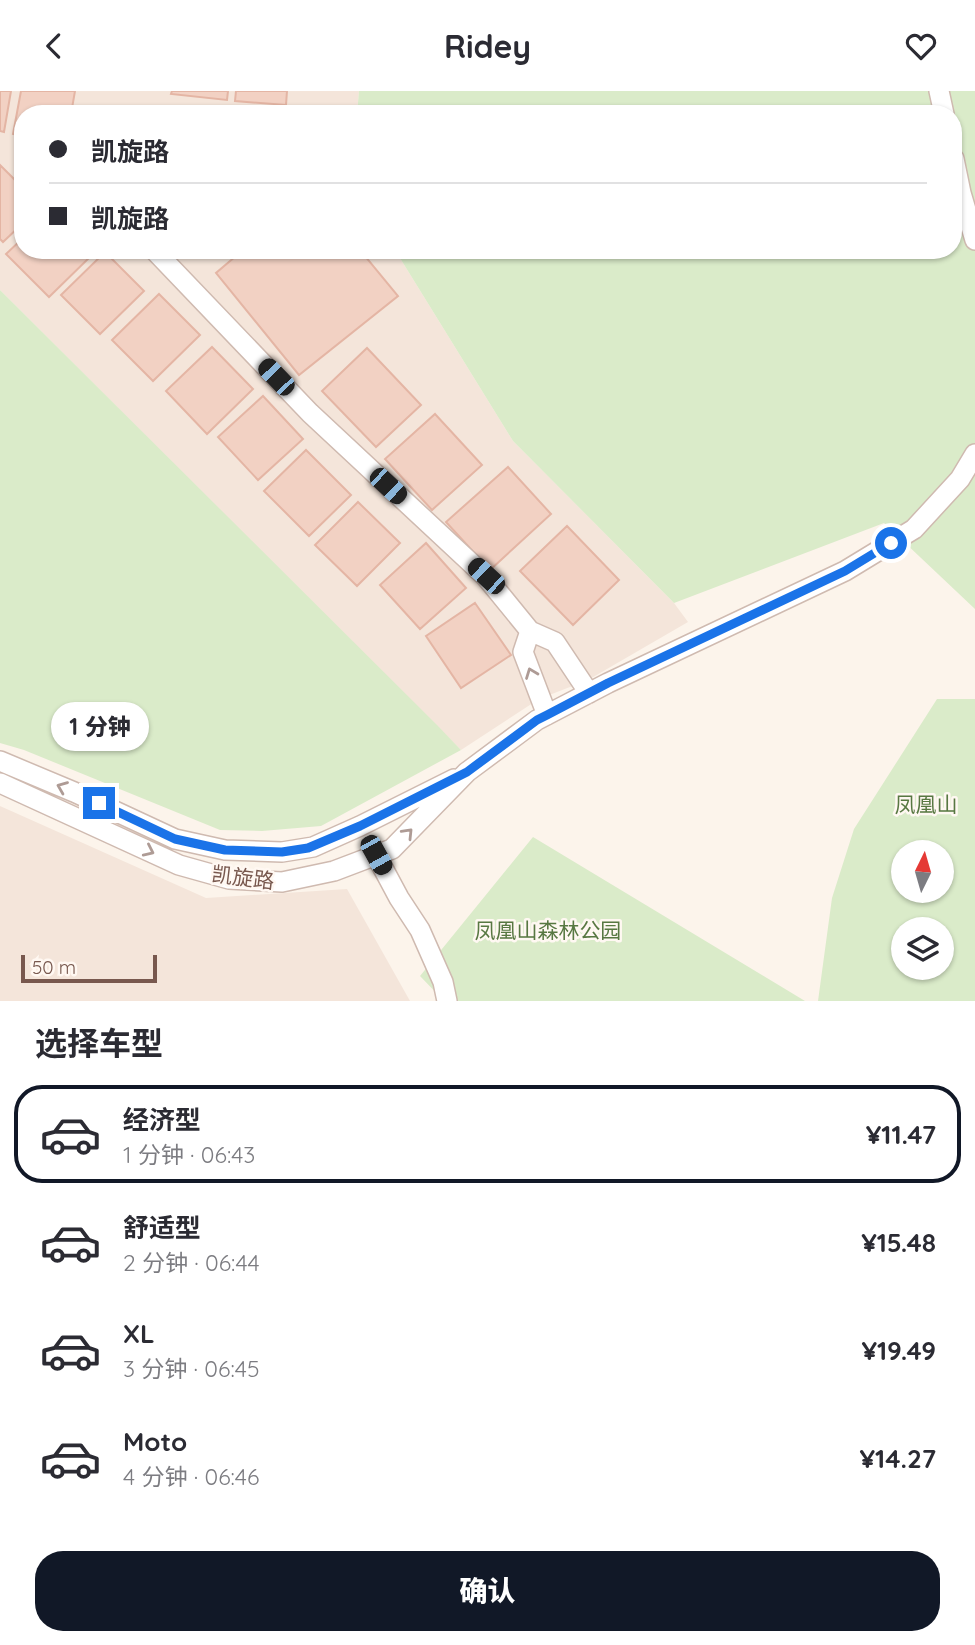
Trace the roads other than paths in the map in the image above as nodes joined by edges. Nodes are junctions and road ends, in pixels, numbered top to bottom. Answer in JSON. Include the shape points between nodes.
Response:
{"nodes":[{"id":1,"x":962,"y":196,"type":"edge"},
{"id":2,"x":975,"y":240,"type":"edge"},
{"id":3,"x":163,"y":259,"type":"edge"},
{"id":4,"x":975,"y":454,"type":"edge"},
{"id":5,"x":530,"y":631,"type":"junction"},
{"id":6,"x":589,"y":693,"type":"junction"},
{"id":7,"x":547,"y":715,"type":"junction"},
{"id":8,"x":0,"y":761,"type":"edge"},
{"id":9,"x":467,"y":772,"type":"junction"},
{"id":10,"x":0,"y":783,"type":"edge"},
{"id":11,"x":355,"y":828,"type":"junction"},
{"id":12,"x":308,"y":848,"type":"junction"},
{"id":13,"x":370,"y":857,"type":"junction"},
{"id":14,"x":311,"y":876,"type":"junction"},
{"id":15,"x":447,"y":1001,"type":"edge"}],
"edges":[{"from":1,"to":2,"type":"street"},
{"from":3,"to":5,"type":"street","via":[[310,413],[486,576]]},
{"from":4,"to":6,"type":"street","name":"凯旋路","via":[[960,479],[914,529],[845,571]]},
{"from":5,"to":6,"type":"street","via":[[555,642]]},
{"from":7,"to":5,"type":"street","one_way":true,"via":[[523,652]]},
{"from":6,"to":7,"type":"street","name":"凯旋路"},
{"from":7,"to":9,"type":"street","name":"凯旋路"},
{"from":12,"to":8,"type":"street","name":"凯旋路","one_way":true,"via":[[225,850],[175,839]]},
{"from":9,"to":11,"type":"street","name":"凯旋路"},
{"from":13,"to":9,"type":"street","name":"凯旋路","one_way":true,"via":[[392,849]]},
{"from":10,"to":14,"type":"street","name":"凯旋路","one_way":true,"via":[[179,865],[229,879],[282,882]]},
{"from":11,"to":12,"type":"street","name":"凯旋路"},
{"from":11,"to":13,"type":"street","via":[[370,840]]},
{"from":12,"to":14,"type":"street","via":[[302,865]]},
{"from":13,"to":14,"type":"street","name":"凯旋路"},
{"from":13,"to":15,"type":"street","via":[[420,930]]}]}
